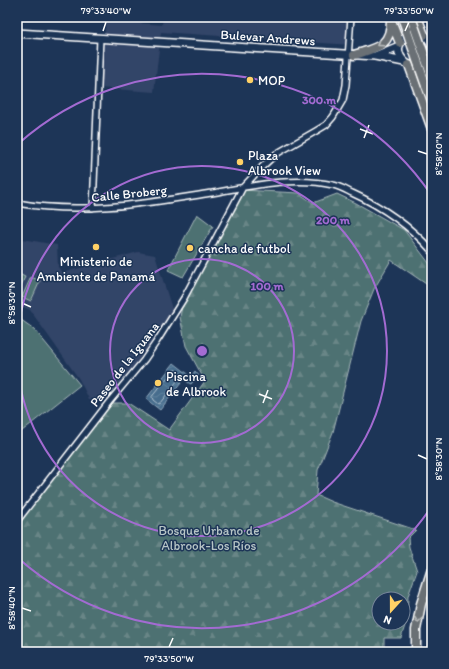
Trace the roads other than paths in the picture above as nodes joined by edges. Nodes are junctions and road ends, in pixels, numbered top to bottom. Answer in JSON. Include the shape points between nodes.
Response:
{"nodes":[{"id":1,"x":351,"y":17,"type":"edge"},
{"id":2,"x":402,"y":17,"type":"edge"},
{"id":3,"x":411,"y":17,"type":"edge"},
{"id":4,"x":417,"y":17,"type":"edge"},
{"id":5,"x":391,"y":18,"type":"edge"},
{"id":6,"x":17,"y":33,"type":"edge"},
{"id":7,"x":100,"y":38,"type":"junction"},
{"id":8,"x":429,"y":40,"type":"edge"},
{"id":9,"x":399,"y":44,"type":"junction"},
{"id":10,"x":351,"y":54,"type":"junction"},
{"id":11,"x":432,"y":55,"type":"edge"},
{"id":12,"x":374,"y":56,"type":"junction"},
{"id":13,"x":406,"y":64,"type":"junction"},
{"id":14,"x":432,"y":78,"type":"edge"},
{"id":15,"x":419,"y":93,"type":"junction"},
{"id":16,"x":432,"y":100,"type":"edge"},
{"id":17,"x":432,"y":130,"type":"edge"},
{"id":18,"x":243,"y":187,"type":"junction"},
{"id":19,"x":17,"y":203,"type":"edge"},
{"id":20,"x":93,"y":208,"type":"junction"},
{"id":21,"x":432,"y":252,"type":"edge"},
{"id":22,"x":17,"y":521,"type":"edge"},
{"id":23,"x":432,"y":569,"type":"edge"},
{"id":24,"x":416,"y":652,"type":"edge"}],
"edges":[{"from":1,"to":10,"type":"street","name":"Paseo de la Iguana"},
{"from":2,"to":16,"type":"main road","bridge":true},
{"from":3,"to":14,"type":"main road","bridge":true},
{"from":4,"to":8,"type":"main road"},
{"from":5,"to":9,"type":"main road"},
{"from":5,"to":10,"type":"main road","one_way":true,"via":[[390,32],[384,43]]},
{"from":6,"to":7,"type":"street","name":"Bulevar Andrews"},
{"from":7,"to":10,"type":"street","name":"Bulevar Andrews"},
{"from":7,"to":20,"type":"street"},
{"from":8,"to":9,"type":"street","name":"Bulevar Andrews","via":[[417,33],[406,36]]},
{"from":9,"to":12,"type":"street","name":"Bulevar Andrews"},
{"from":9,"to":13,"type":"street","via":[[399,55]]},
{"from":10,"to":12,"type":"street","name":"Bulevar Andrews"},
{"from":10,"to":18,"type":"street","name":"Paseo de la Iguana","via":[[344,96],[334,117],[326,125],[276,154]]},
{"from":11,"to":13,"type":"street","via":[[420,66]]},
{"from":12,"to":13,"type":"street","name":"Bulevar Andrews"},
{"from":13,"to":15,"type":"main road"},
{"from":14,"to":15,"type":"main road","via":[[421,84]]},
{"from":15,"to":17,"type":"main road"},
{"from":18,"to":20,"type":"street","name":"Calle Broberg","via":[[127,206]]},
{"from":18,"to":21,"type":"street","name":"Calle Broberg","via":[[295,182],[334,185],[368,201],[402,222]]},
{"from":18,"to":22,"type":"street","name":"Paseo de la Iguana","via":[[184,298],[157,342]]},
{"from":19,"to":20,"type":"street","name":"Calle Broberg","via":[[53,208]]},
{"from":23,"to":24,"type":"main road","one_way":true,"via":[[421,604],[416,630]]}]}
